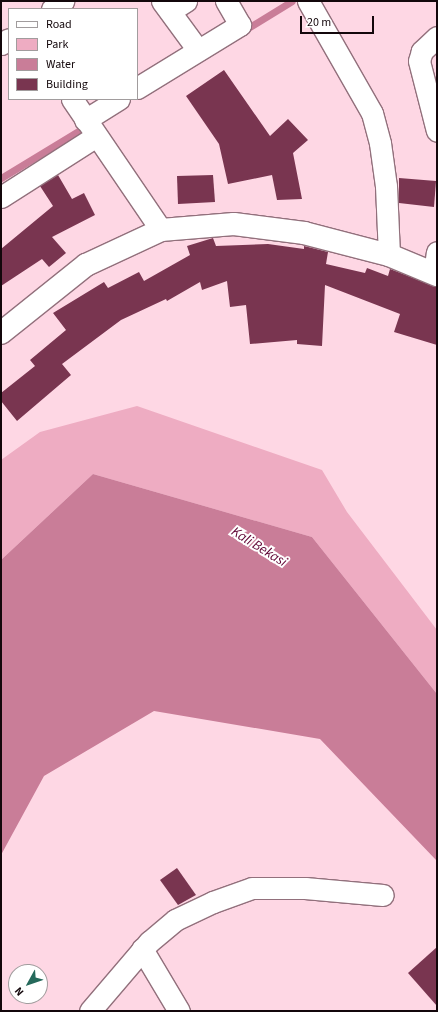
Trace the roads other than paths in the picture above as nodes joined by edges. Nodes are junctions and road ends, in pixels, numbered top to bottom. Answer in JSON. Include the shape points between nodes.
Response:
{"nodes":[{"id":1,"x":63,"y":1,"type":"edge"},
{"id":2,"x":226,"y":1,"type":"edge"},
{"id":3,"x":308,"y":1,"type":"edge"},
{"id":4,"x":172,"y":4,"type":"edge"},
{"id":5,"x":53,"y":8,"type":"edge"},
{"id":6,"x":437,"y":38,"type":"edge"},
{"id":7,"x":198,"y":50,"type":"junction"},
{"id":8,"x":138,"y":87,"type":"edge"},
{"id":9,"x":73,"y":100,"type":"edge"},
{"id":10,"x":118,"y":100,"type":"edge"},
{"id":11,"x":90,"y":128,"type":"junction"},
{"id":12,"x":437,"y":131,"type":"edge"},
{"id":13,"x":1,"y":197,"type":"edge"},
{"id":14,"x":161,"y":230,"type":"junction"},
{"id":15,"x":437,"y":252,"type":"edge"},
{"id":16,"x":388,"y":255,"type":"junction"},
{"id":17,"x":435,"y":274,"type":"edge"},
{"id":18,"x":1,"y":333,"type":"edge"},
{"id":19,"x":383,"y":895,"type":"dead end"},
{"id":20,"x":142,"y":949,"type":"junction"},
{"id":21,"x":90,"y":1011,"type":"edge"},
{"id":22,"x":179,"y":1011,"type":"edge"}],
"edges":[{"from":1,"to":5,"type":"street"},
{"from":2,"to":7,"type":"street","via":[[240,25]]},
{"from":3,"to":16,"type":"street","via":[[372,113],[380,143],[386,186]]},
{"from":4,"to":7,"type":"street"},
{"from":6,"to":12,"type":"street","via":[[422,51],[419,61]]},
{"from":7,"to":8,"type":"street"},
{"from":9,"to":11,"type":"street"},
{"from":10,"to":11,"type":"street"},
{"from":11,"to":13,"type":"street"},
{"from":11,"to":14,"type":"street"},
{"from":14,"to":16,"type":"street","via":[[234,224],[304,233]]},
{"from":14,"to":18,"type":"street","via":[[86,265]]},
{"from":15,"to":17,"type":"street"},
{"from":16,"to":17,"type":"street"},
{"from":19,"to":20,"type":"street","via":[[305,888],[252,888],[213,902],[175,920]]},
{"from":20,"to":21,"type":"street"},
{"from":20,"to":22,"type":"street"}]}
